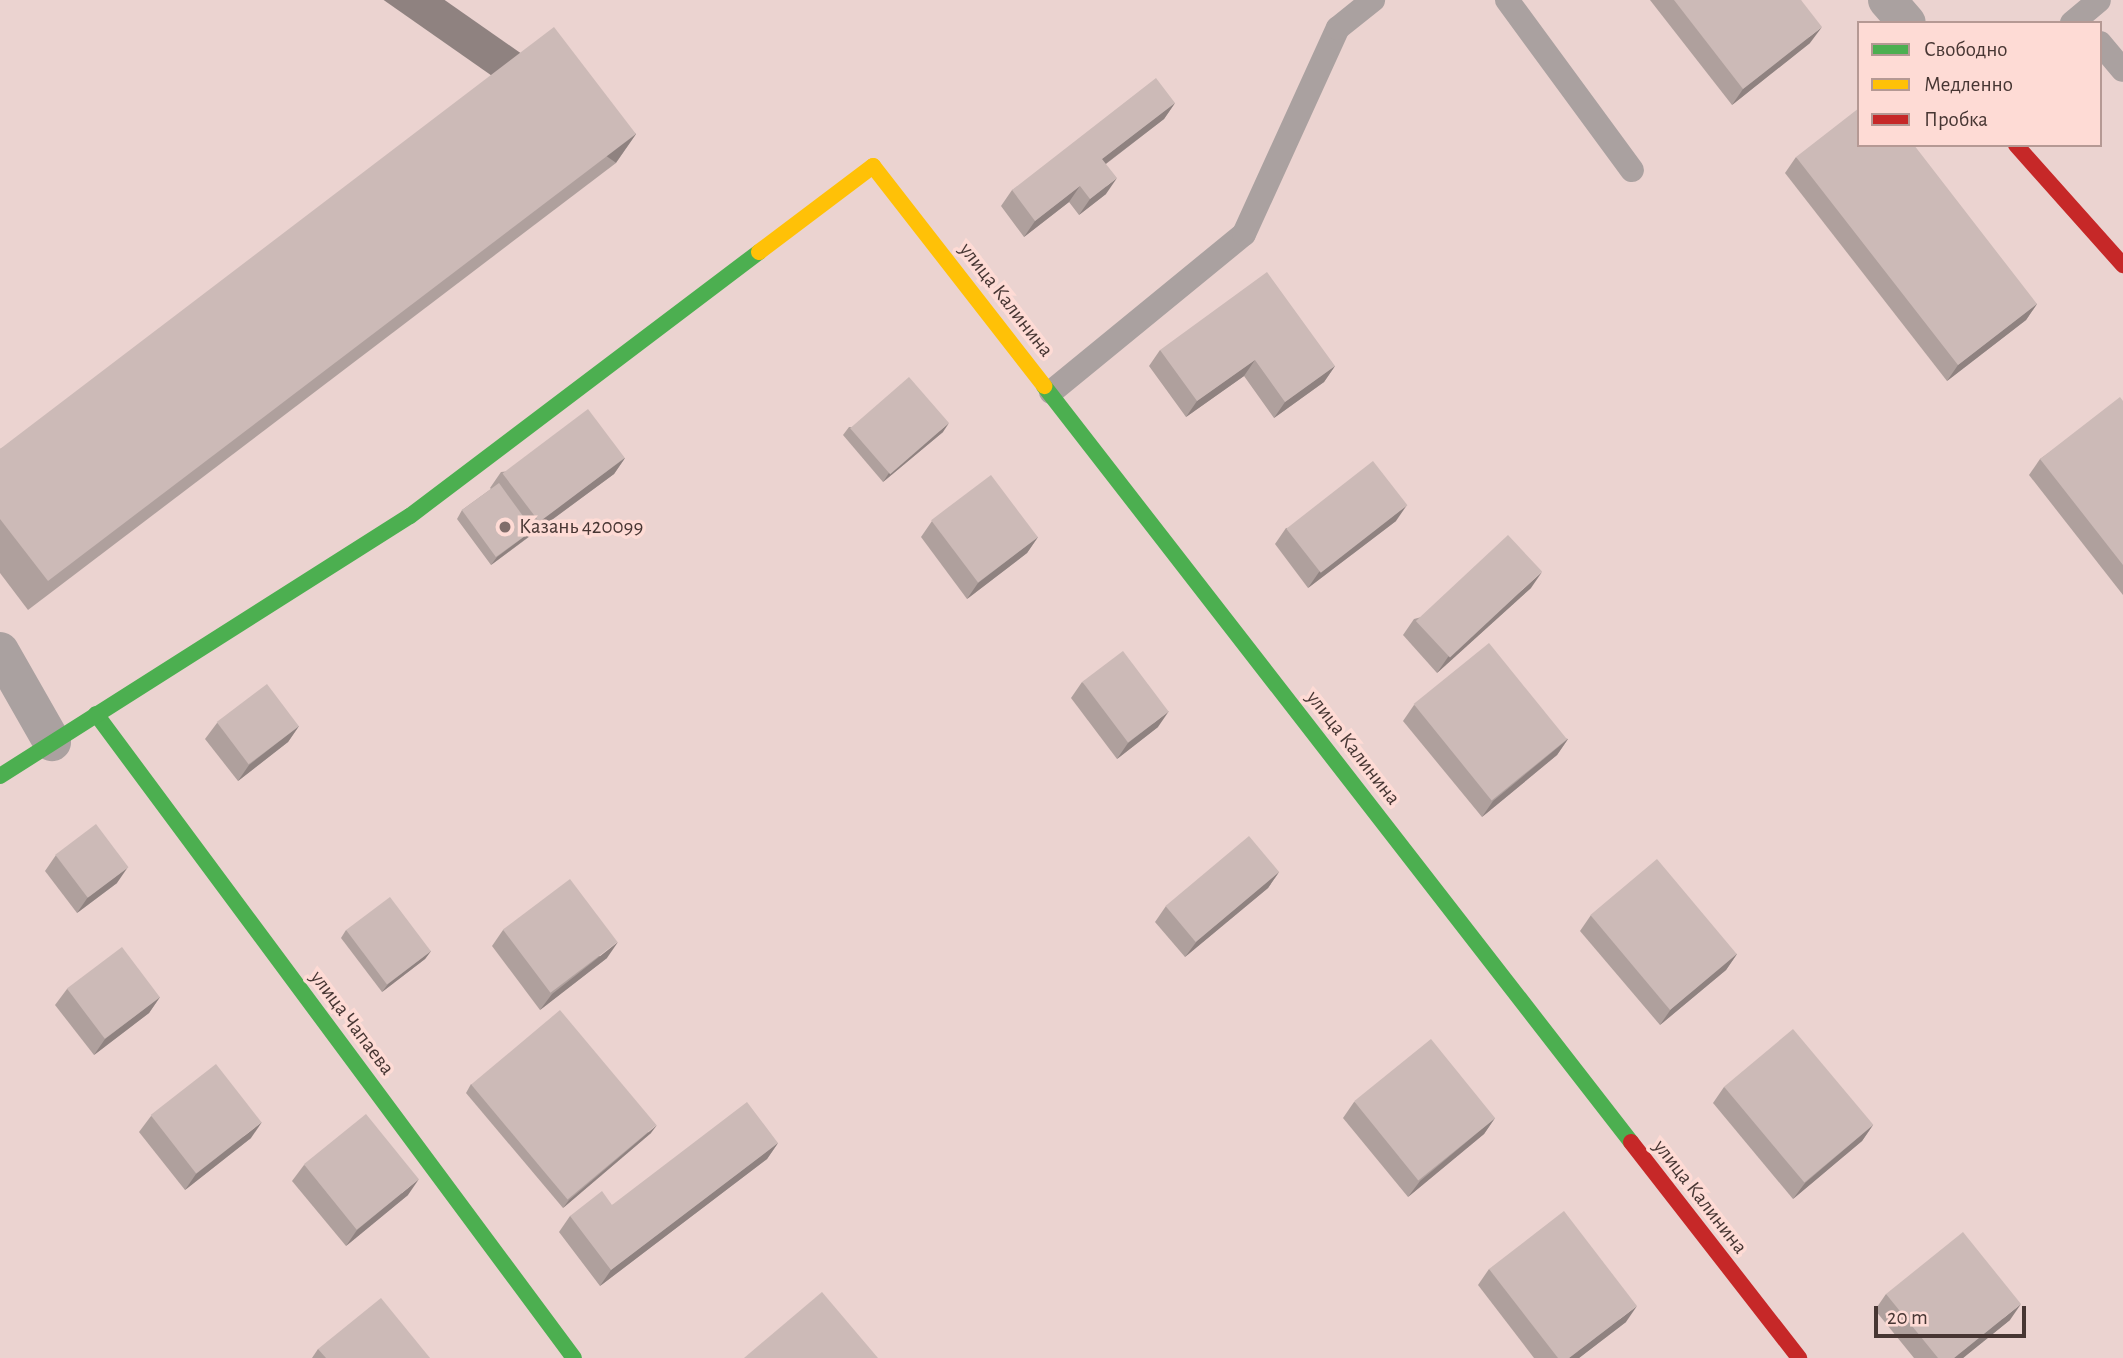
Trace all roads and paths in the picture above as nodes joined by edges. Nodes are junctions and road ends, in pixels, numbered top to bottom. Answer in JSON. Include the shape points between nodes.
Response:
{"nodes":[{"id":1,"x":1373,"y":0,"type":"edge"},
{"id":2,"x":1507,"y":0,"type":"edge"},
{"id":3,"x":1887,"y":0,"type":"edge"},
{"id":4,"x":2099,"y":0,"type":"edge"},
{"id":5,"x":1905,"y":21,"type":"edge"},
{"id":6,"x":2078,"y":21,"type":"edge"},
{"id":7,"x":2102,"y":45,"type":"edge"},
{"id":8,"x":2123,"y":70,"type":"edge"},
{"id":9,"x":2018,"y":147,"type":"edge"},
{"id":10,"x":1632,"y":170,"type":"dead end"},
{"id":11,"x":2123,"y":265,"type":"edge"},
{"id":12,"x":1051,"y":392,"type":"junction"},
{"id":13,"x":0,"y":651,"type":"edge"},
{"id":14,"x":96,"y":713,"type":"junction"},
{"id":15,"x":52,"y":741,"type":"junction"},
{"id":16,"x":0,"y":776,"type":"edge"},
{"id":17,"x":574,"y":1358,"type":"edge"},
{"id":18,"x":1799,"y":1358,"type":"edge"}],
"edges":[{"from":1,"to":12,"type":"lane","via":[[1338,28],[1244,234]]},
{"from":2,"to":10,"type":"lane"},
{"from":3,"to":5,"type":"street"},
{"from":4,"to":6,"type":"lane"},
{"from":7,"to":8,"type":"lane"},
{"from":9,"to":11,"type":"street"},
{"from":12,"to":14,"type":"street","name":"улица Калинина","via":[[873,166],[410,516]]},
{"from":12,"to":18,"type":"street","name":"улица Калинина"},
{"from":13,"to":15,"type":"street"},
{"from":14,"to":15,"type":"street"},
{"from":14,"to":17,"type":"street","name":"улица Чапаева"},
{"from":15,"to":16,"type":"street"}]}
